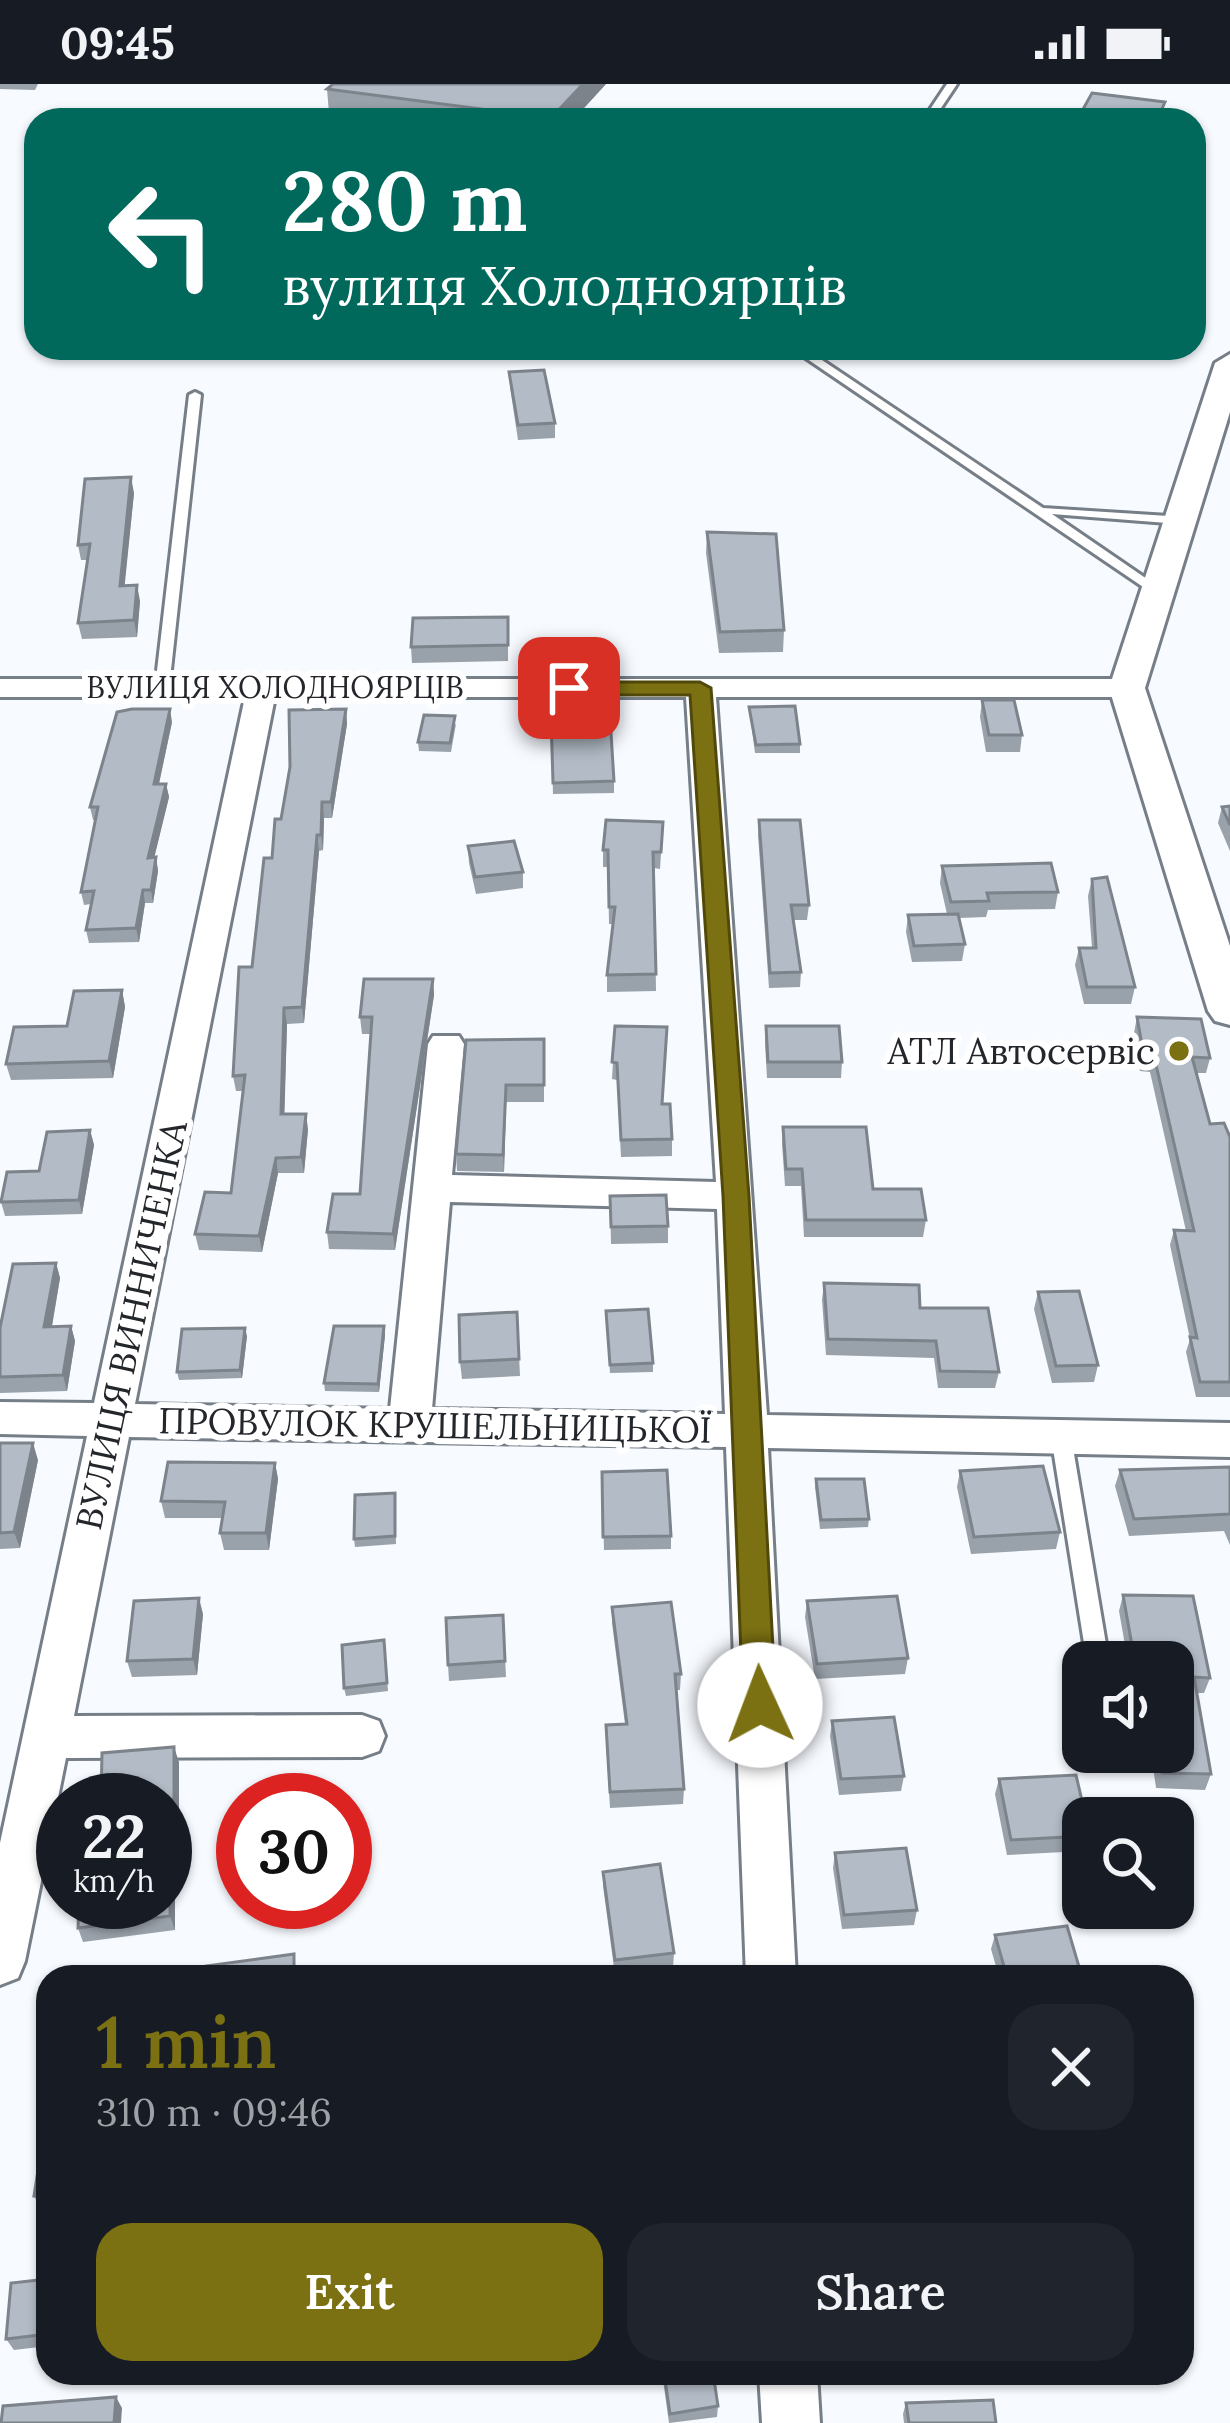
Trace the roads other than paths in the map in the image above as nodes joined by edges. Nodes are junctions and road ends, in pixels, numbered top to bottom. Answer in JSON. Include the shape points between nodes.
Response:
{"nodes":[{"id":1,"x":815,"y":360,"type":"edge"},
{"id":2,"x":1230,"y":363,"type":"edge"},
{"id":3,"x":195,"y":394,"type":"dead end"},
{"id":4,"x":1043,"y":510,"type":"junction"},
{"id":5,"x":1180,"y":520,"type":"junction"},
{"id":6,"x":1157,"y":590,"type":"junction"},
{"id":7,"x":0,"y":688,"type":"edge"},
{"id":8,"x":162,"y":688,"type":"junction"},
{"id":9,"x":262,"y":688,"type":"junction"},
{"id":10,"x":700,"y":688,"type":"junction"},
{"id":11,"x":1127,"y":688,"type":"junction"},
{"id":12,"x":1230,"y":1011,"type":"edge"},
{"id":13,"x":446,"y":1044,"type":"dead end"},
{"id":14,"x":435,"y":1188,"type":"junction"},
{"id":15,"x":736,"y":1196,"type":"junction"},
{"id":16,"x":0,"y":1418,"type":"edge"},
{"id":17,"x":114,"y":1418,"type":"junction"},
{"id":18,"x":410,"y":1422,"type":"junction"},
{"id":19,"x":748,"y":1432,"type":"junction"},
{"id":20,"x":1060,"y":1436,"type":"junction"},
{"id":21,"x":1230,"y":1440,"type":"edge"},
{"id":22,"x":1094,"y":1641,"type":"edge"},
{"id":23,"x":362,"y":1736,"type":"dead end"},
{"id":24,"x":42,"y":1737,"type":"junction"},
{"id":25,"x":0,"y":1960,"type":"edge"},
{"id":26,"x":770,"y":1965,"type":"edge"},
{"id":27,"x":788,"y":2385,"type":"edge"},
{"id":28,"x":790,"y":2423,"type":"edge"}],
"edges":[{"from":1,"to":4,"type":"lane"},
{"from":2,"to":5,"type":"street"},
{"from":3,"to":8,"type":"lane"},
{"from":4,"to":5,"type":"lane"},
{"from":4,"to":6,"type":"lane"},
{"from":5,"to":6,"type":"street"},
{"from":6,"to":11,"type":"street"},
{"from":7,"to":8,"type":"street","name":"ВУЛИЦЯ ХОЛОДНОЯРЦІВ"},
{"from":8,"to":9,"type":"street","name":"ВУЛИЦЯ ХОЛОДНОЯРЦІВ"},
{"from":9,"to":10,"type":"street","name":"ВУЛИЦЯ ХОЛОДНОЯРЦІВ"},
{"from":9,"to":17,"type":"street","name":"ВУЛИЦЯ ВИННИЧЕНКА"},
{"from":10,"to":11,"type":"street","name":"ВУЛИЦЯ ХОЛОДНОЯРЦІВ"},
{"from":10,"to":15,"type":"street"},
{"from":11,"to":12,"type":"street"},
{"from":13,"to":14,"type":"street"},
{"from":14,"to":15,"type":"street"},
{"from":14,"to":18,"type":"street"},
{"from":15,"to":19,"type":"street"},
{"from":16,"to":17,"type":"street","name":"ПРОВУЛОК КРУШЕЛЬНИЦЬКОЇ"},
{"from":17,"to":18,"type":"street","name":"ПРОВУЛОК КРУШЕЛЬНИЦЬКОЇ"},
{"from":17,"to":24,"type":"street","name":"ВУЛИЦЯ ВИННИЧЕНКА"},
{"from":18,"to":19,"type":"street","name":"ПРОВУЛОК КРУШЕЛЬНИЦЬКОЇ"},
{"from":19,"to":20,"type":"street","name":"ПРОВУЛОК КРУШЕЛЬНИЦЬКОЇ"},
{"from":19,"to":26,"type":"street"},
{"from":20,"to":21,"type":"street","name":"ПРОВУЛОК КРУШЕЛЬНИЦЬКОЇ"},
{"from":20,"to":22,"type":"lane"},
{"from":23,"to":24,"type":"street"},
{"from":24,"to":25,"type":"street","name":"ВУЛИЦЯ ВИННИЧЕНКА"},
{"from":27,"to":28,"type":"street"}]}
